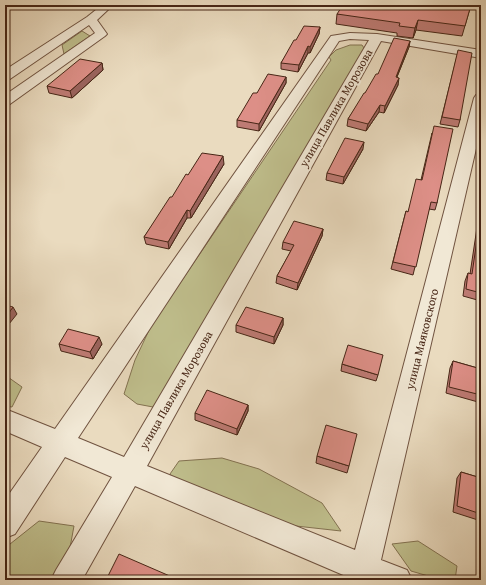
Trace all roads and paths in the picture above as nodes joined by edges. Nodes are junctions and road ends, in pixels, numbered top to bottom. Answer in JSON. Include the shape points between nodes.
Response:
{"nodes":[{"id":1,"x":108,"y":5,"type":"edge"},
{"id":2,"x":91,"y":19,"type":"junction"},
{"id":3,"x":377,"y":36,"type":"junction"},
{"id":4,"x":481,"y":54,"type":"edge"},
{"id":5,"x":5,"y":76,"type":"edge"},
{"id":6,"x":481,"y":98,"type":"edge"},
{"id":7,"x":5,"y":100,"type":"edge"},
{"id":8,"x":5,"y":420,"type":"edge"},
{"id":9,"x":62,"y":443,"type":"junction"},
{"id":10,"x":130,"y":471,"type":"junction"},
{"id":11,"x":5,"y":524,"type":"edge"},
{"id":12,"x":364,"y":575,"type":"edge"},
{"id":13,"x":66,"y":580,"type":"edge"},
{"id":14,"x":397,"y":580,"type":"edge"}],
"edges":[{"from":1,"to":2,"type":"street"},
{"from":2,"to":5,"type":"street"},
{"from":2,"to":7,"type":"street","via":[[101,34]]},
{"from":3,"to":4,"type":"street"},
{"from":3,"to":9,"type":"street","name":"улица Павлика Морозова","via":[[335,38]]},
{"from":3,"to":10,"type":"street","name":"улица Павлика Морозова"},
{"from":6,"to":12,"type":"street","name":"улица Маяковского"},
{"from":8,"to":9,"type":"street"},
{"from":9,"to":10,"type":"street"},
{"from":9,"to":11,"type":"street","name":"улица Павлика Морозова"},
{"from":10,"to":12,"type":"street"},
{"from":10,"to":13,"type":"street","name":"улица Павлика Морозова"},
{"from":12,"to":14,"type":"street"}]}
